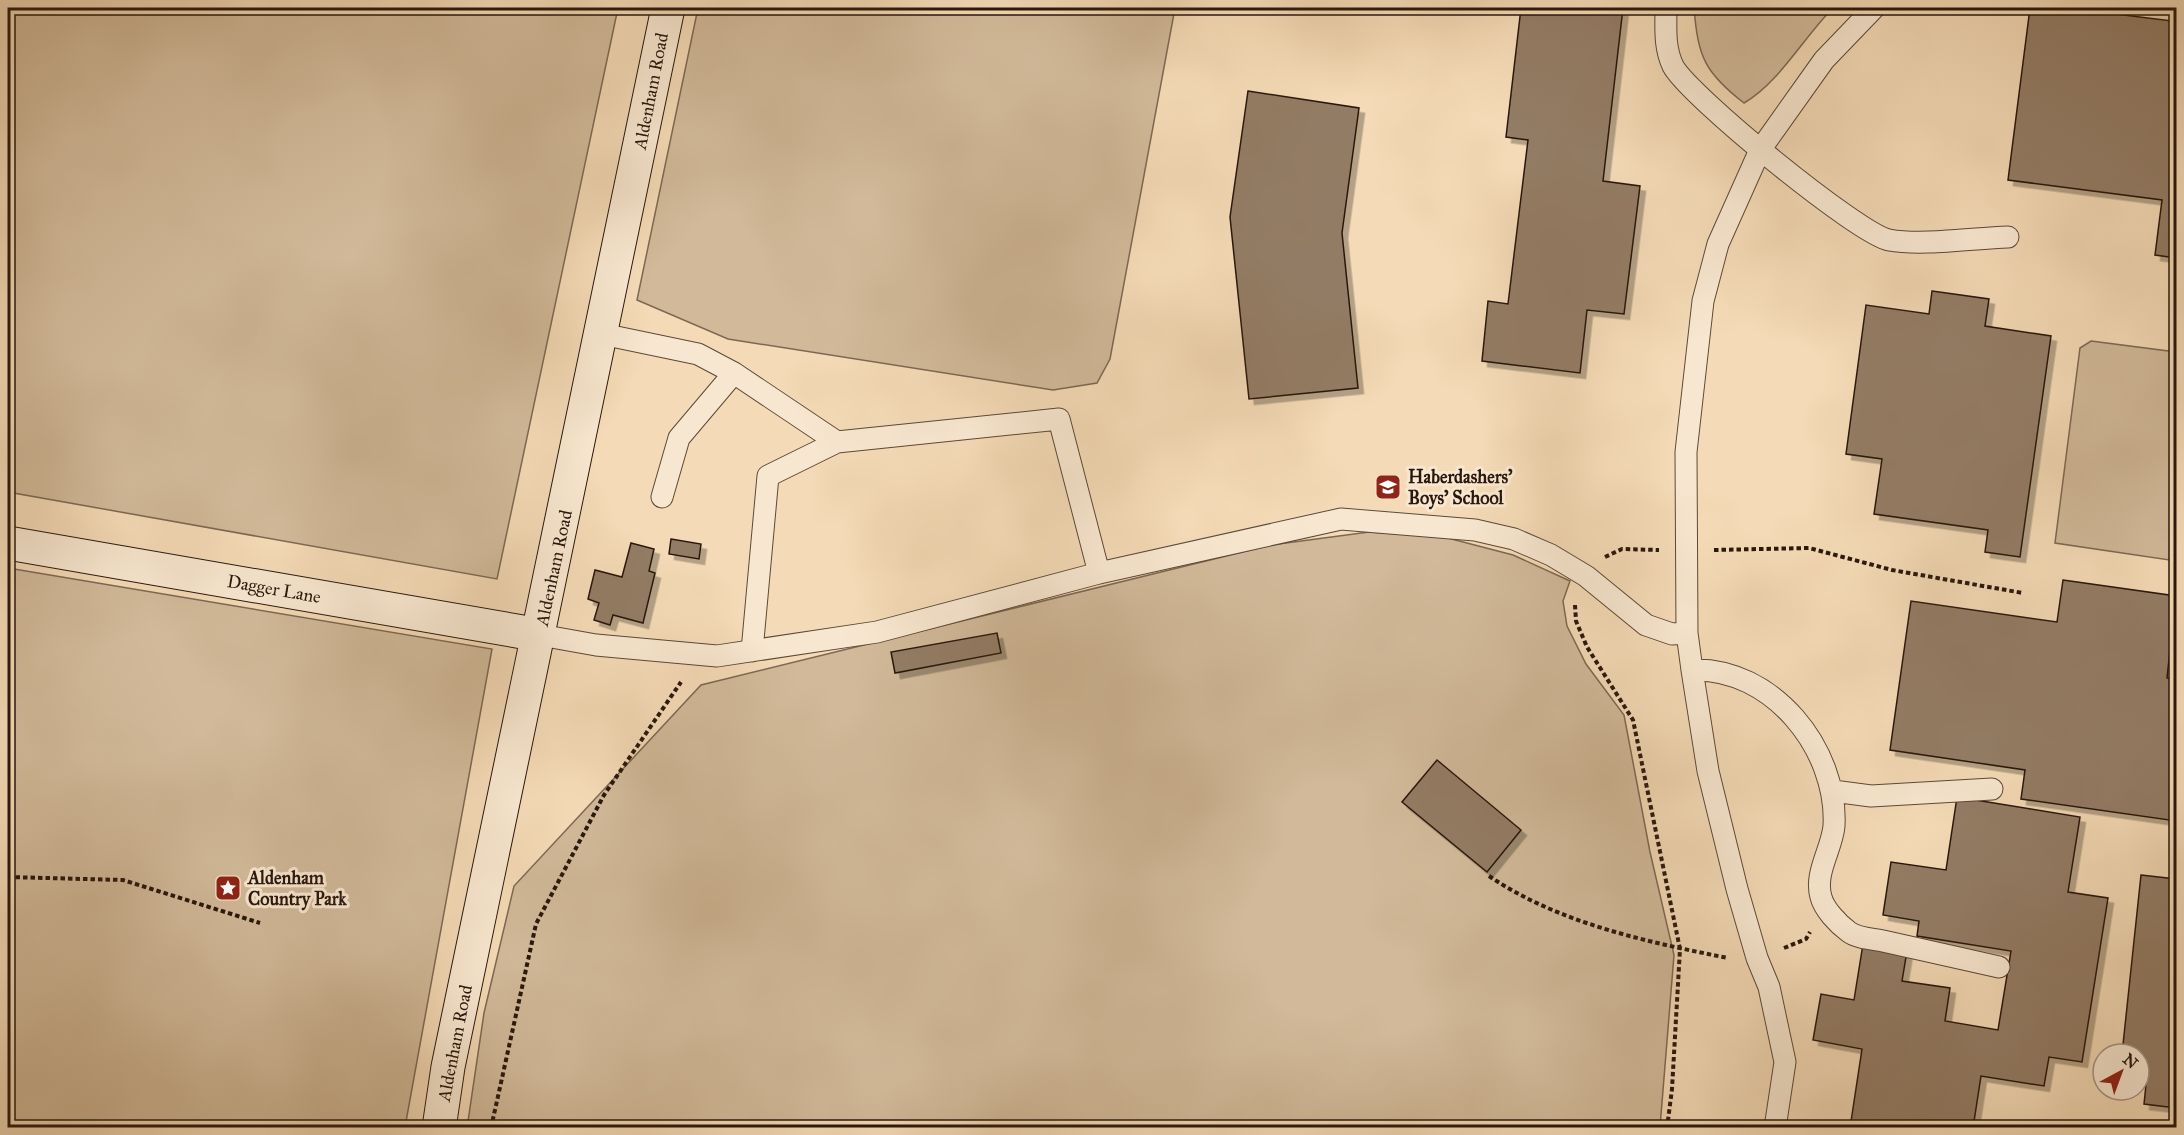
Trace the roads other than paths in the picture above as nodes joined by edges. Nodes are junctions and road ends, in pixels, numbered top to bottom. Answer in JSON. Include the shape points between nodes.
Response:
{"nodes":[{"id":1,"x":668,"y":8,"type":"edge"},
{"id":2,"x":1666,"y":8,"type":"edge"},
{"id":3,"x":1874,"y":8,"type":"edge"},
{"id":4,"x":1760,"y":150,"type":"junction"},
{"id":5,"x":2008,"y":237,"type":"dead end"},
{"id":6,"x":602,"y":334,"type":"junction"},
{"id":7,"x":734,"y":373,"type":"junction"},
{"id":8,"x":837,"y":442,"type":"junction"},
{"id":9,"x":662,"y":497,"type":"dead end"},
{"id":10,"x":8,"y":543,"type":"edge"},
{"id":11,"x":1099,"y":573,"type":"junction"},
{"id":12,"x":1687,"y":633,"type":"junction"},
{"id":13,"x":540,"y":635,"type":"junction"},
{"id":14,"x":752,"y":651,"type":"junction"},
{"id":15,"x":1692,"y":670,"type":"junction"},
{"id":16,"x":1992,"y":789,"type":"dead end"},
{"id":17,"x":1833,"y":790,"type":"junction"},
{"id":18,"x":1999,"y":967,"type":"dead end"},
{"id":19,"x":439,"y":1128,"type":"edge"},
{"id":20,"x":1775,"y":1128,"type":"edge"}],
"edges":[{"from":1,"to":6,"type":"street","name":"Aldenham Road"},
{"from":2,"to":4,"type":"lane","via":[[1666,47],[1674,68]]},
{"from":3,"to":4,"type":"lane","via":[[1824,60]]},
{"from":4,"to":5,"type":"lane","via":[[1866,231],[1888,240]]},
{"from":4,"to":12,"type":"lane","via":[[1718,244],[1703,301],[1686,452]]},
{"from":6,"to":7,"type":"lane","via":[[698,354]]},
{"from":6,"to":13,"type":"street","name":"Aldenham Road"},
{"from":7,"to":8,"type":"lane"},
{"from":7,"to":9,"type":"lane","via":[[680,438]]},
{"from":8,"to":11,"type":"lane","via":[[1059,418]]},
{"from":8,"to":14,"type":"lane","via":[[768,476]]},
{"from":10,"to":13,"type":"street","name":"Dagger Lane"},
{"from":11,"to":12,"type":"lane","via":[[1341,519],[1475,530],[1514,539],[1551,555],[1586,576],[1646,625],[1672,634]]},
{"from":11,"to":14,"type":"lane","via":[[877,632]]},
{"from":12,"to":15,"type":"lane"},
{"from":13,"to":14,"type":"lane","via":[[596,645],[717,656]]},
{"from":13,"to":19,"type":"street","name":"Aldenham Road","via":[[448,1067]]},
{"from":15,"to":17,"type":"lane","via":[[1723,671],[1774,697],[1789,710],[1812,743]]},
{"from":15,"to":20,"type":"lane","via":[[1708,771],[1737,889],[1769,987],[1785,1062]]},
{"from":16,"to":17,"type":"lane","via":[[1871,796]]},
{"from":17,"to":18,"type":"lane","via":[[1834,829],[1822,865],[1820,895],[1825,907],[1850,933]]}]}
